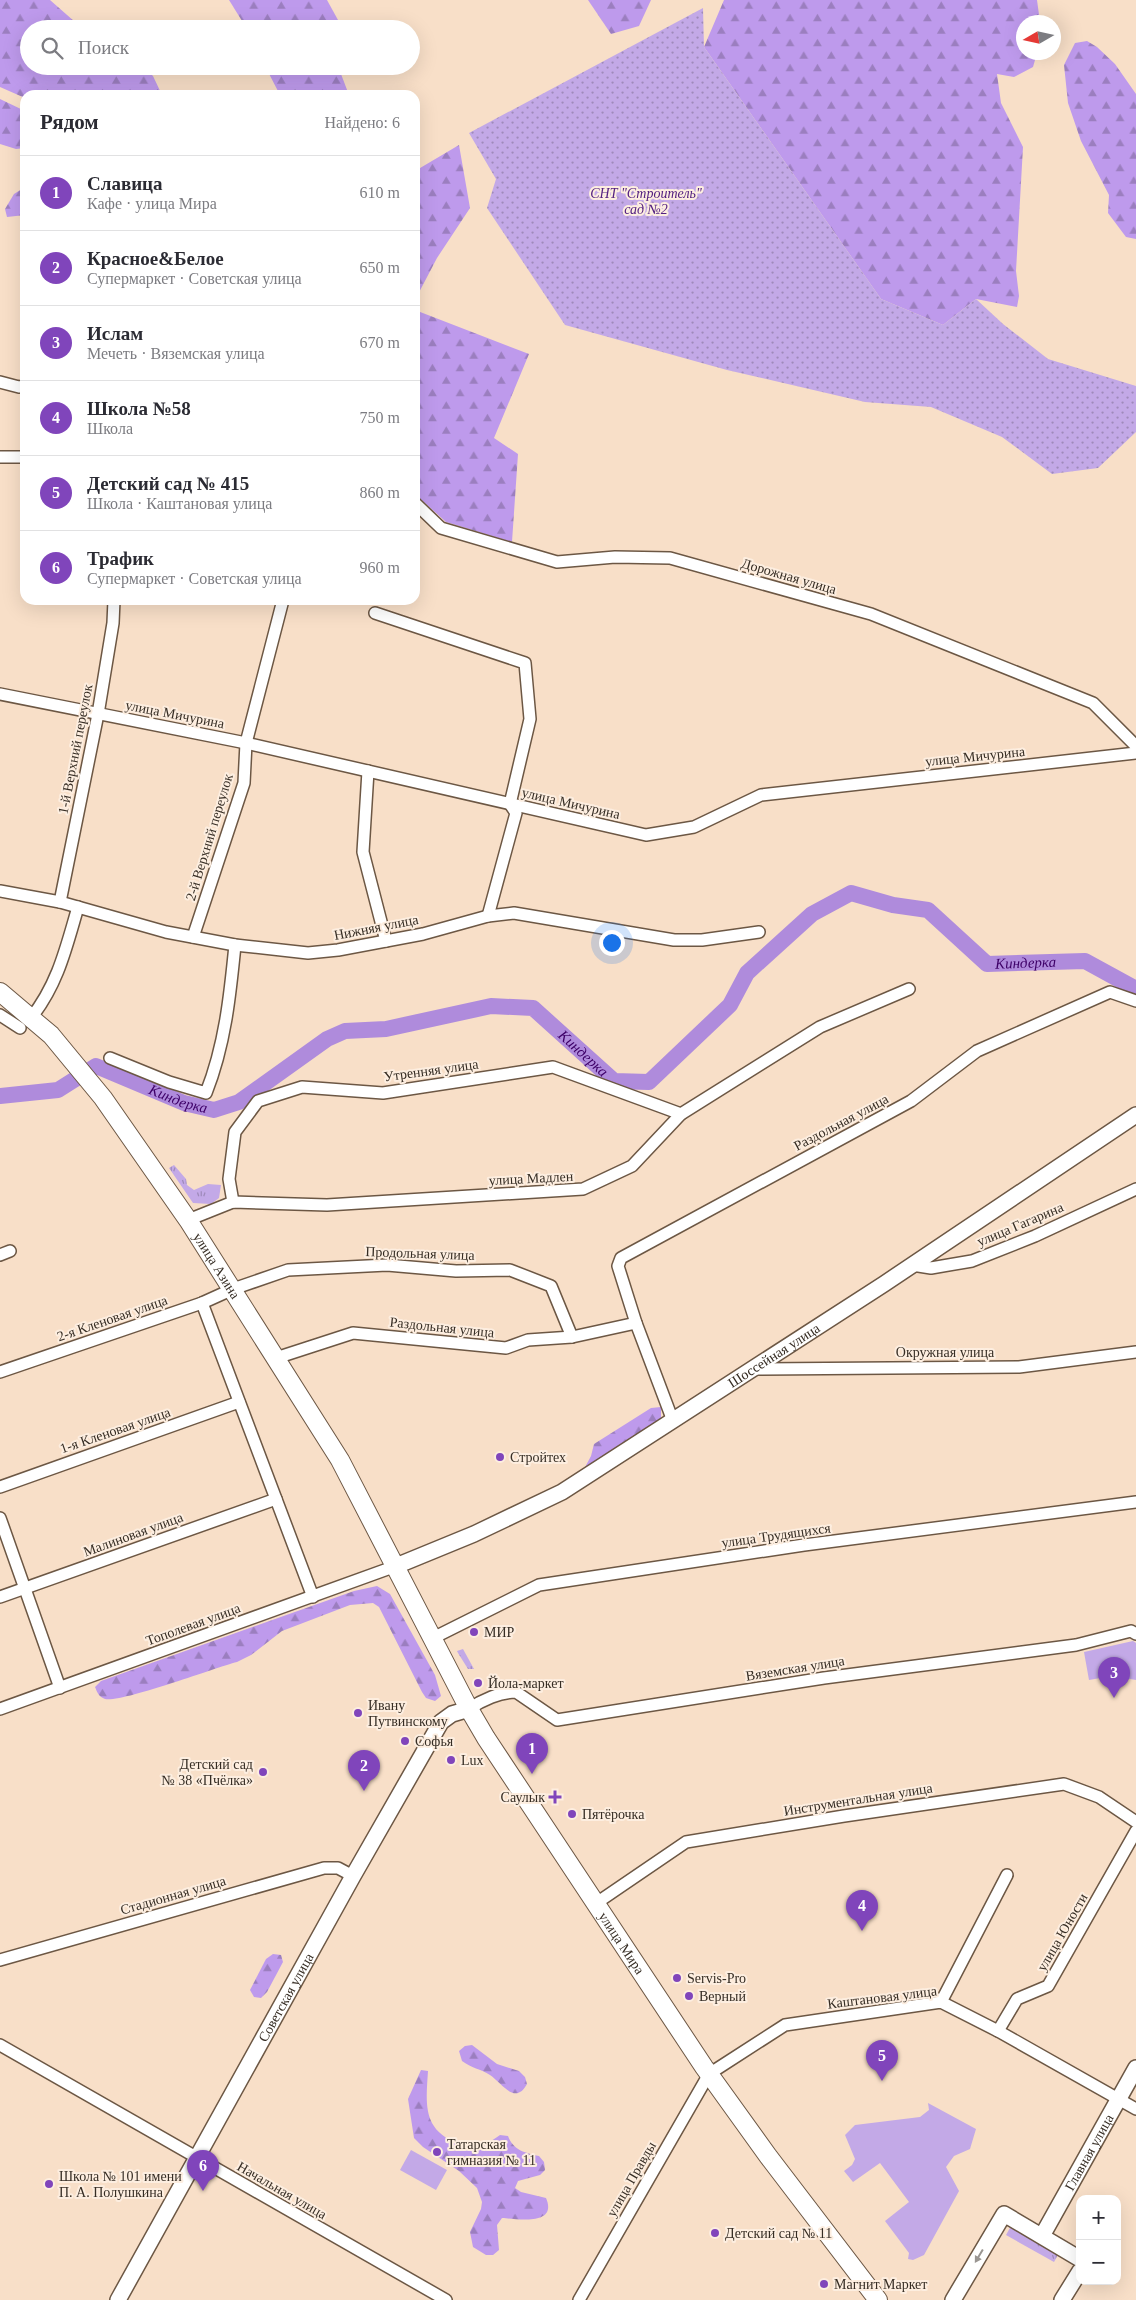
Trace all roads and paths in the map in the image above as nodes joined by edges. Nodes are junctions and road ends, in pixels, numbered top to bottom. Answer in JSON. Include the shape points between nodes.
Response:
{"nodes":[{"id":1,"x":0,"y":382,"type":"edge"},
{"id":2,"x":20,"y":387,"type":"edge"},
{"id":3,"x":20,"y":456,"type":"edge"},
{"id":4,"x":0,"y":457,"type":"edge"},
{"id":5,"x":420,"y":508,"type":"edge"},
{"id":6,"x":114,"y":605,"type":"edge"},
{"id":7,"x":282,"y":605,"type":"edge"},
{"id":8,"x":375,"y":613,"type":"dead end"},
{"id":9,"x":0,"y":694,"type":"edge"},
{"id":10,"x":98,"y":714,"type":"junction"},
{"id":11,"x":246,"y":743,"type":"junction"},
{"id":12,"x":1136,"y":746,"type":"edge"},
{"id":13,"x":1136,"y":753,"type":"edge"},
{"id":14,"x":368,"y":771,"type":"junction"},
{"id":15,"x":510,"y":804,"type":"junction"},
{"id":16,"x":0,"y":891,"type":"edge"},
{"id":17,"x":60,"y":902,"type":"junction"},
{"id":18,"x":78,"y":907,"type":"junction"},
{"id":19,"x":488,"y":916,"type":"junction"},
{"id":20,"x":758,"y":932,"type":"dead end"},
{"id":21,"x":193,"y":937,"type":"junction"},
{"id":22,"x":386,"y":941,"type":"junction"},
{"id":23,"x":235,"y":945,"type":"junction"},
{"id":24,"x":909,"y":989,"type":"dead end"},
{"id":25,"x":0,"y":992,"type":"edge"},
{"id":26,"x":1136,"y":1001,"type":"edge"},
{"id":27,"x":0,"y":1015,"type":"edge"},
{"id":28,"x":26,"y":1023,"type":"junction"},
{"id":29,"x":110,"y":1058,"type":"dead end"},
{"id":30,"x":681,"y":1114,"type":"junction"},
{"id":31,"x":1136,"y":1115,"type":"edge"},
{"id":32,"x":1136,"y":1189,"type":"edge"},
{"id":33,"x":233,"y":1202,"type":"junction"},
{"id":34,"x":188,"y":1220,"type":"junction"},
{"id":35,"x":938,"y":1248,"type":"junction"},
{"id":36,"x":912,"y":1265,"type":"junction"},
{"id":37,"x":954,"y":1266,"type":"junction"},
{"id":38,"x":233,"y":1289,"type":"junction"},
{"id":39,"x":202,"y":1303,"type":"junction"},
{"id":40,"x":636,"y":1323,"type":"junction"},
{"id":41,"x":572,"y":1337,"type":"junction"},
{"id":42,"x":1136,"y":1352,"type":"edge"},
{"id":43,"x":276,"y":1358,"type":"junction"},
{"id":44,"x":752,"y":1369,"type":"junction"},
{"id":45,"x":0,"y":1372,"type":"edge"},
{"id":46,"x":239,"y":1402,"type":"junction"},
{"id":47,"x":673,"y":1421,"type":"junction"},
{"id":48,"x":0,"y":1486,"type":"edge"},
{"id":49,"x":276,"y":1499,"type":"junction"},
{"id":50,"x":1136,"y":1502,"type":"edge"},
{"id":51,"x":0,"y":1518,"type":"edge"},
{"id":52,"x":396,"y":1566,"type":"junction"},
{"id":53,"x":25,"y":1589,"type":"junction"},
{"id":54,"x":0,"y":1597,"type":"edge"},
{"id":55,"x":313,"y":1597,"type":"junction"},
{"id":56,"x":1136,"y":1634,"type":"edge"},
{"id":57,"x":433,"y":1638,"type":"junction"},
{"id":58,"x":60,"y":1688,"type":"junction"},
{"id":59,"x":0,"y":1709,"type":"edge"},
{"id":60,"x":469,"y":1709,"type":"junction"},
{"id":61,"x":1136,"y":1822,"type":"edge"},
{"id":62,"x":1136,"y":1831,"type":"edge"},
{"id":63,"x":1008,"y":1875,"type":"dead end"},
{"id":64,"x":353,"y":1876,"type":"junction"},
{"id":65,"x":595,"y":1904,"type":"junction"},
{"id":66,"x":0,"y":1960,"type":"edge"},
{"id":67,"x":941,"y":2002,"type":"junction"},
{"id":68,"x":998,"y":2031,"type":"junction"},
{"id":69,"x":0,"y":2045,"type":"edge"},
{"id":70,"x":1136,"y":2068,"type":"edge"},
{"id":71,"x":710,"y":2074,"type":"junction"},
{"id":72,"x":1119,"y":2099,"type":"junction"},
{"id":73,"x":1136,"y":2109,"type":"edge"},
{"id":74,"x":197,"y":2158,"type":"junction"},
{"id":75,"x":1042,"y":2236,"type":"junction"},
{"id":76,"x":1076,"y":2257,"type":"edge"},
{"id":77,"x":1076,"y":2277,"type":"edge"},
{"id":78,"x":118,"y":2300,"type":"edge"},
{"id":79,"x":446,"y":2300,"type":"edge"},
{"id":80,"x":579,"y":2300,"type":"edge"},
{"id":81,"x":878,"y":2300,"type":"edge"},
{"id":82,"x":953,"y":2300,"type":"edge"},
{"id":83,"x":1062,"y":2300,"type":"edge"}],
"edges":[{"from":1,"to":2,"type":"street"},
{"from":3,"to":4,"type":"street"},
{"from":5,"to":12,"type":"street","name":"Дорожная улица","via":[[441,528],[557,562],[614,557],[670,558],[871,614],[1093,703]]},
{"from":6,"to":10,"type":"street","name":"1-й Верхний переулок"},
{"from":7,"to":11,"type":"street","name":"2-й Верхний переулок"},
{"from":8,"to":15,"type":"street","via":[[525,663],[530,719]]},
{"from":9,"to":10,"type":"street","name":"улица Мичурина"},
{"from":10,"to":11,"type":"street","name":"улица Мичурина"},
{"from":10,"to":17,"type":"street","name":"1-й Верхний переулок"},
{"from":11,"to":14,"type":"street","name":"улица Мичурина"},
{"from":11,"to":21,"type":"street","name":"2-й Верхний переулок","via":[[244,783]]},
{"from":13,"to":15,"type":"street","name":"улица Мичурина","via":[[761,795],[694,827],[646,835]]},
{"from":14,"to":15,"type":"street","name":"улица Мичурина"},
{"from":14,"to":22,"type":"street","via":[[363,852]]},
{"from":15,"to":19,"type":"street","via":[[516,813]]},
{"from":16,"to":17,"type":"street","name":"Нижняя улица"},
{"from":17,"to":18,"type":"street","name":"Нижняя улица"},
{"from":18,"to":21,"type":"street","name":"Нижняя улица"},
{"from":18,"to":28,"type":"street","via":[[55,982],[45,1001]]},
{"from":19,"to":20,"type":"street","name":"Нижняя улица","via":[[514,913],[674,940],[702,940]]},
{"from":19,"to":22,"type":"street","name":"Нижняя улица"},
{"from":21,"to":23,"type":"street","name":"Нижняя улица"},
{"from":22,"to":23,"type":"street","name":"Нижняя улица","via":[[308,953]]},
{"from":23,"to":29,"type":"street","via":[[228,1017],[206,1093]]},
{"from":24,"to":30,"type":"street","name":"улица Мадлен","via":[[820,1027]]},
{"from":25,"to":28,"type":"main road","name":"улица Азина"},
{"from":26,"to":40,"type":"street","name":"Раздольная улица","via":[[1110,992],[976,1050],[911,1101],[621,1258],[618,1266]]},
{"from":27,"to":28,"type":"street"},
{"from":28,"to":34,"type":"main road","name":"улица Азина","via":[[51,1035],[104,1098]]},
{"from":30,"to":33,"type":"street","name":"улица Мадлен","via":[[632,1166],[583,1190],[327,1205]]},
{"from":30,"to":33,"type":"street","name":"Утренняя улица","via":[[554,1068],[383,1093],[302,1087],[258,1101],[235,1132],[229,1179]]},
{"from":31,"to":35,"type":"street","name":"Шоссейная улица"},
{"from":32,"to":37,"type":"street","name":"улица Гагарина","via":[[1035,1236]]},
{"from":33,"to":34,"type":"street","name":"улица Мадлен"},
{"from":34,"to":38,"type":"main road","name":"улица Азина"},
{"from":35,"to":36,"type":"street","name":"Шоссейная улица"},
{"from":35,"to":37,"type":"street","via":[[944,1260]]},
{"from":36,"to":37,"type":"street","name":"улица Гагарина","via":[[931,1268]]},
{"from":36,"to":44,"type":"street","name":"Шоссейная улица"},
{"from":38,"to":39,"type":"street","name":"2-я Кленовая улица"},
{"from":38,"to":41,"type":"street","name":"Продольная улица","via":[[288,1270],[387,1265],[456,1271],[510,1270],[551,1286]]},
{"from":38,"to":43,"type":"main road","name":"улица Азина"},
{"from":39,"to":45,"type":"street","name":"2-я Кленовая улица"},
{"from":39,"to":46,"type":"street"},
{"from":40,"to":41,"type":"street","name":"Раздольная улица"},
{"from":40,"to":47,"type":"street","name":"Раздольная улица"},
{"from":41,"to":43,"type":"street","name":"Раздольная улица","via":[[528,1340],[506,1348],[353,1333]]},
{"from":42,"to":44,"type":"street","name":"Окружная улица","via":[[1019,1367]]},
{"from":43,"to":52,"type":"main road","name":"улица Азина","via":[[340,1460]]},
{"from":44,"to":47,"type":"street","name":"Шоссейная улица"},
{"from":46,"to":48,"type":"street","name":"1-я Кленовая улица"},
{"from":46,"to":49,"type":"street"},
{"from":47,"to":52,"type":"street","name":"Шоссейная улица","via":[[562,1492],[474,1534]]},
{"from":49,"to":53,"type":"street","name":"Малиновая улица"},
{"from":49,"to":55,"type":"street"},
{"from":50,"to":57,"type":"street","name":"улица Трудящихся","via":[[804,1545],[539,1585]]},
{"from":51,"to":53,"type":"street"},
{"from":52,"to":55,"type":"street","name":"Тополевая улица"},
{"from":52,"to":57,"type":"main road","name":"улица Мира"},
{"from":53,"to":54,"type":"street","name":"Малиновая улица"},
{"from":53,"to":58,"type":"street"},
{"from":55,"to":58,"type":"street","name":"Тополевая улица"},
{"from":56,"to":60,"type":"street","name":"Вяземская улица","via":[[1130,1631],[1076,1645],[824,1678],[557,1720],[516,1692],[488,1699]]},
{"from":57,"to":60,"type":"main road","name":"улица Мира"},
{"from":58,"to":59,"type":"street","name":"Тополевая улица"},
{"from":60,"to":64,"type":"street","name":"Советская улица","via":[[452,1714],[441,1722]]},
{"from":60,"to":65,"type":"main road","name":"улица Мира"},
{"from":61,"to":65,"type":"street","name":"Инструментальная улица","via":[[1099,1797],[1064,1784],[844,1816],[686,1842]]},
{"from":62,"to":68,"type":"street","name":"улица Юности","via":[[1048,1986],[1017,1999]]},
{"from":63,"to":67,"type":"street"},
{"from":64,"to":66,"type":"street","name":"Стадионная улица","via":[[338,1868],[324,1868]]},
{"from":64,"to":74,"type":"street","name":"Советская улица"},
{"from":65,"to":71,"type":"main road","name":"улица Мира"},
{"from":67,"to":68,"type":"street","name":"Каштановая улица"},
{"from":67,"to":71,"type":"street","name":"Каштановая улица","via":[[785,2024]]},
{"from":68,"to":72,"type":"street","name":"Каштановая улица"},
{"from":69,"to":74,"type":"street","name":"Начальная улица"},
{"from":70,"to":72,"type":"street","name":"Главная улица"},
{"from":71,"to":80,"type":"street","name":"улица Правды"},
{"from":71,"to":81,"type":"main road","name":"улица Мира"},
{"from":72,"to":73,"type":"street","name":"Каштановая улица"},
{"from":72,"to":75,"type":"street","name":"Главная улица"},
{"from":74,"to":78,"type":"street","name":"Советская улица"},
{"from":74,"to":79,"type":"street","name":"Начальная улица"},
{"from":75,"to":76,"type":"street"},
{"from":75,"to":82,"type":"street","one_way":true,"via":[[1004,2214]]},
{"from":77,"to":83,"type":"street"}]}
